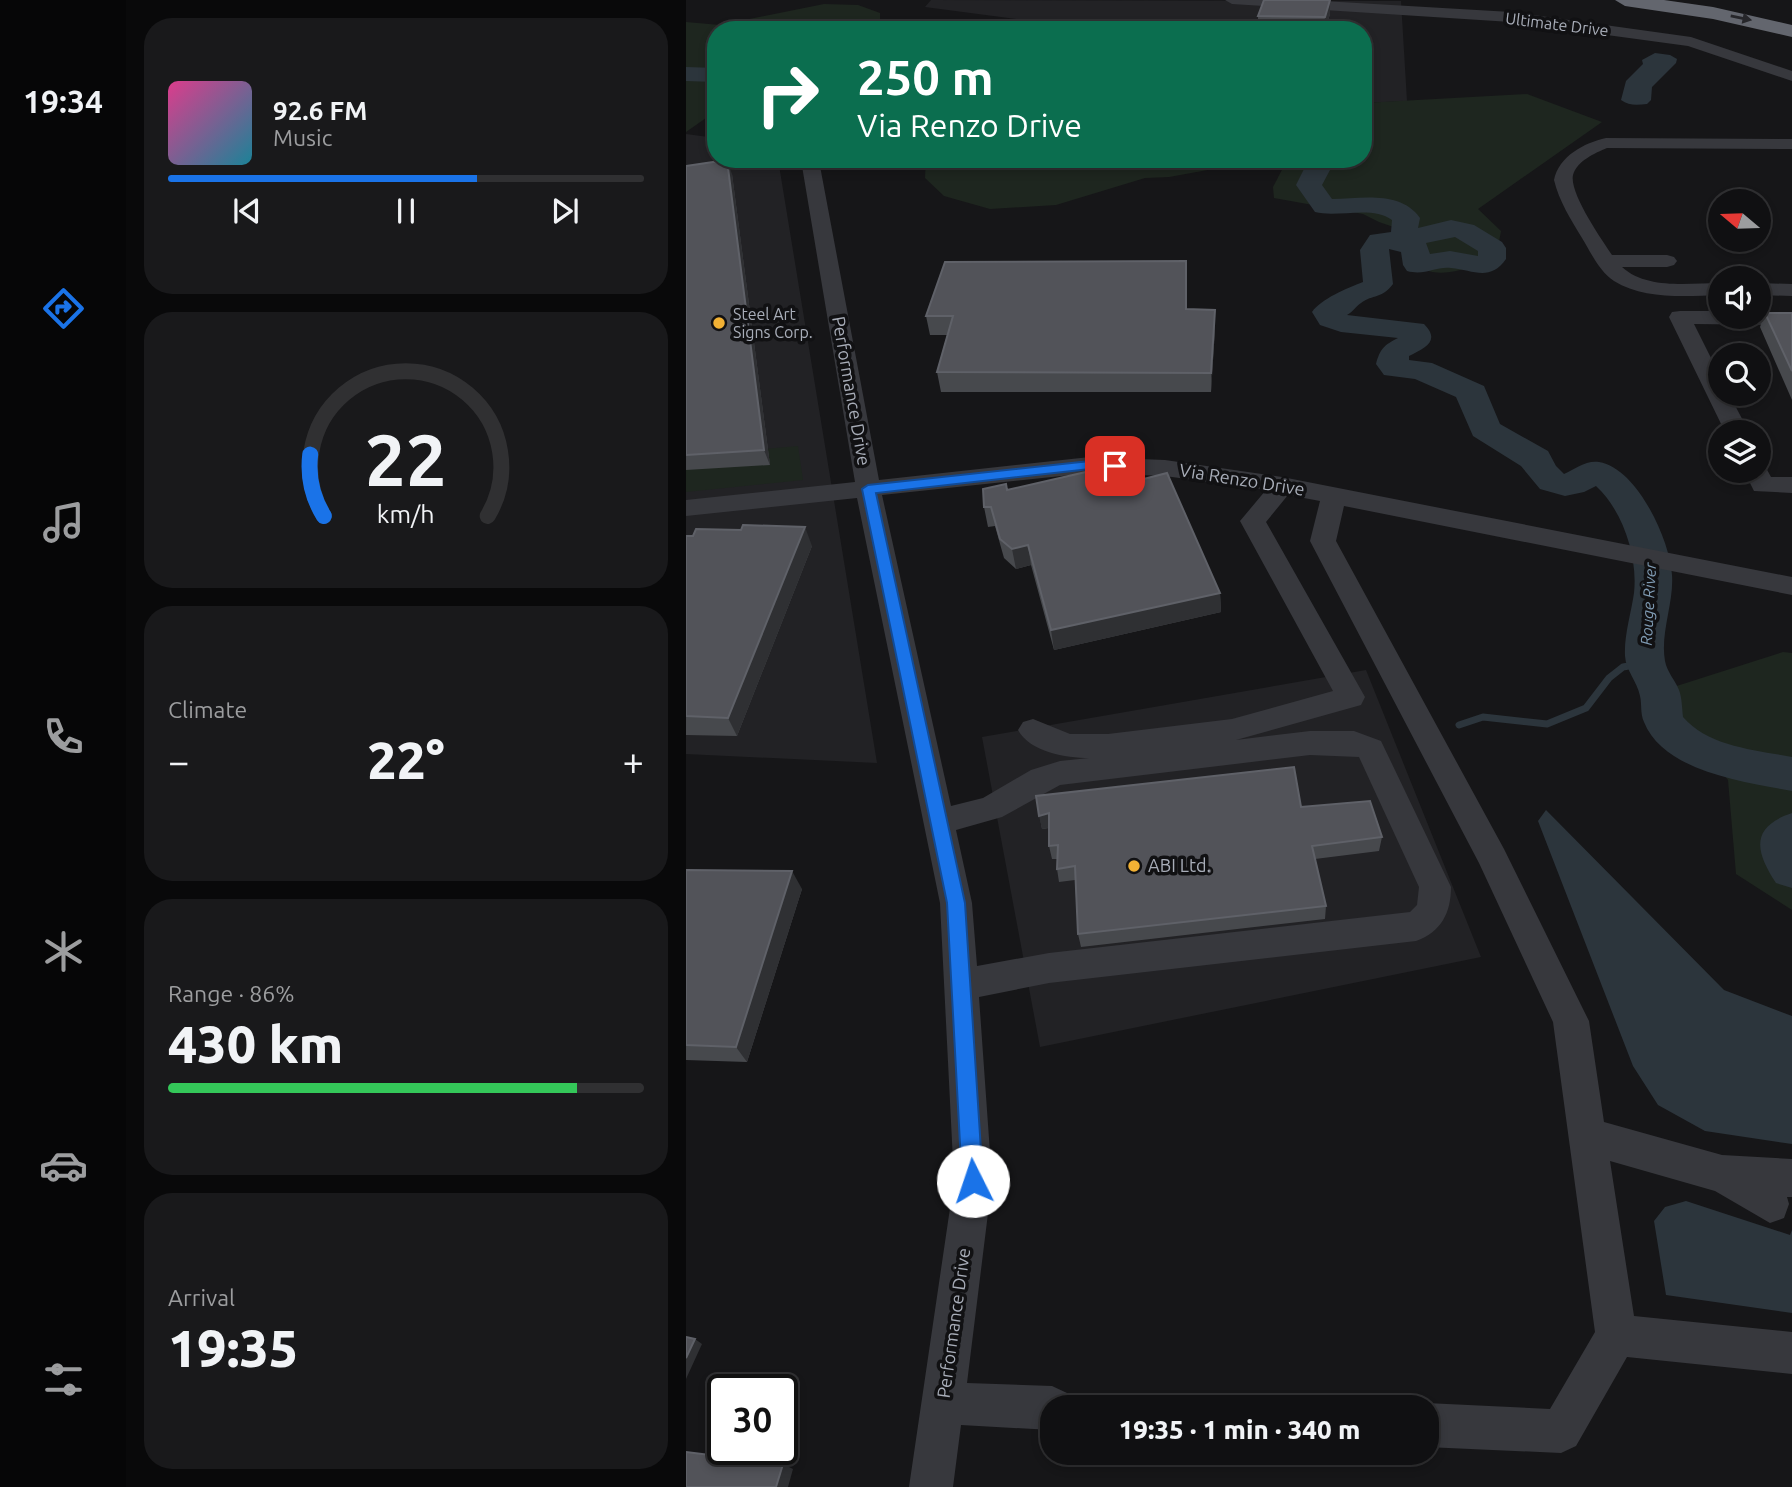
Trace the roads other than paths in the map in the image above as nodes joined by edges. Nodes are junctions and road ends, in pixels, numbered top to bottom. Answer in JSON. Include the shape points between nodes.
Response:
{"nodes":[{"id":1,"x":1232,"y":0,"type":"edge"},
{"id":2,"x":1625,"y":0,"type":"edge"},
{"id":3,"x":1792,"y":31,"type":"edge"},
{"id":4,"x":1792,"y":76,"type":"edge"},
{"id":5,"x":1792,"y":144,"type":"edge"},
{"id":6,"x":1576,"y":160,"type":"junction"},
{"id":7,"x":1603,"y":161,"type":"dead end"},
{"id":8,"x":811,"y":168,"type":"edge"},
{"id":9,"x":1606,"y":261,"type":"junction"},
{"id":10,"x":1667,"y":261,"type":"dead end"},
{"id":11,"x":1708,"y":289,"type":"edge"},
{"id":12,"x":1771,"y":289,"type":"edge"},
{"id":13,"x":1792,"y":290,"type":"edge"},
{"id":14,"x":1792,"y":319,"type":"edge"},
{"id":15,"x":1731,"y":420,"type":"edge"},
{"id":16,"x":1762,"y":483,"type":"edge"},
{"id":17,"x":1282,"y":485,"type":"junction"},
{"id":18,"x":1792,"y":485,"type":"edge"},
{"id":19,"x":868,"y":489,"type":"junction"},
{"id":20,"x":1334,"y":496,"type":"junction"},
{"id":21,"x":686,"y":508,"type":"edge"},
{"id":22,"x":1792,"y":586,"type":"edge"},
{"id":23,"x":1033,"y":730,"type":"dead end"},
{"id":24,"x":939,"y":822,"type":"junction"},
{"id":25,"x":961,"y":985,"type":"junction"},
{"id":26,"x":1587,"y":1136,"type":"junction"},
{"id":27,"x":1781,"y":1191,"type":"edge"},
{"id":28,"x":1616,"y":1335,"type":"junction"},
{"id":29,"x":1792,"y":1353,"type":"edge"},
{"id":30,"x":943,"y":1403,"type":"junction"},
{"id":31,"x":1040,"y":1407,"type":"edge"},
{"id":32,"x":1439,"y":1426,"type":"edge"},
{"id":33,"x":931,"y":1487,"type":"edge"}],
"edges":[{"from":1,"to":4,"type":"street","name":"Ultimate Drive","via":[[1511,17],[1691,42]]},
{"from":2,"to":3,"type":"highway","one_way":true},
{"from":5,"to":6,"type":"street","via":[[1606,143]]},
{"from":6,"to":7,"type":"street"},
{"from":6,"to":9,"type":"street","via":[[1563,179]]},
{"from":8,"to":19,"type":"street","name":"Performance Drive"},
{"from":9,"to":10,"type":"street"},
{"from":9,"to":11,"type":"street","via":[[1617,274],[1639,284]]},
{"from":12,"to":13,"type":"street"},
{"from":14,"to":15,"type":"street","via":[[1680,317]]},
{"from":16,"to":18,"type":"street"},
{"from":17,"to":19,"type":"street","name":"Via Renzo Drive","via":[[1165,468],[1090,465]]},
{"from":17,"to":20,"type":"street","name":"Via Renzo Drive"},
{"from":17,"to":23,"type":"street","via":[[1253,521],[1351,697],[1232,730],[1108,746],[1067,746]]},
{"from":19,"to":21,"type":"street","name":"Via Renzo Drive"},
{"from":19,"to":24,"type":"street","name":"Performance Drive"},
{"from":20,"to":22,"type":"street","name":"Via Renzo Drive"},
{"from":20,"to":26,"type":"street","via":[[1323,541],[1493,858],[1571,1021]]},
{"from":24,"to":25,"type":"street","name":"Performance Drive","via":[[956,903]]},
{"from":24,"to":25,"type":"street","via":[[991,808],[1060,774],[1310,743],[1354,743],[1370,749],[1435,887],[1435,904],[1416,926],[1049,968]]},
{"from":25,"to":30,"type":"street","name":"Performance Drive","via":[[973,1181]]},
{"from":26,"to":27,"type":"street"},
{"from":26,"to":28,"type":"street"},
{"from":28,"to":29,"type":"street"},
{"from":28,"to":32,"type":"street","via":[[1561,1431]]},
{"from":30,"to":31,"type":"street"},
{"from":30,"to":33,"type":"street","name":"Performance Drive"}]}
